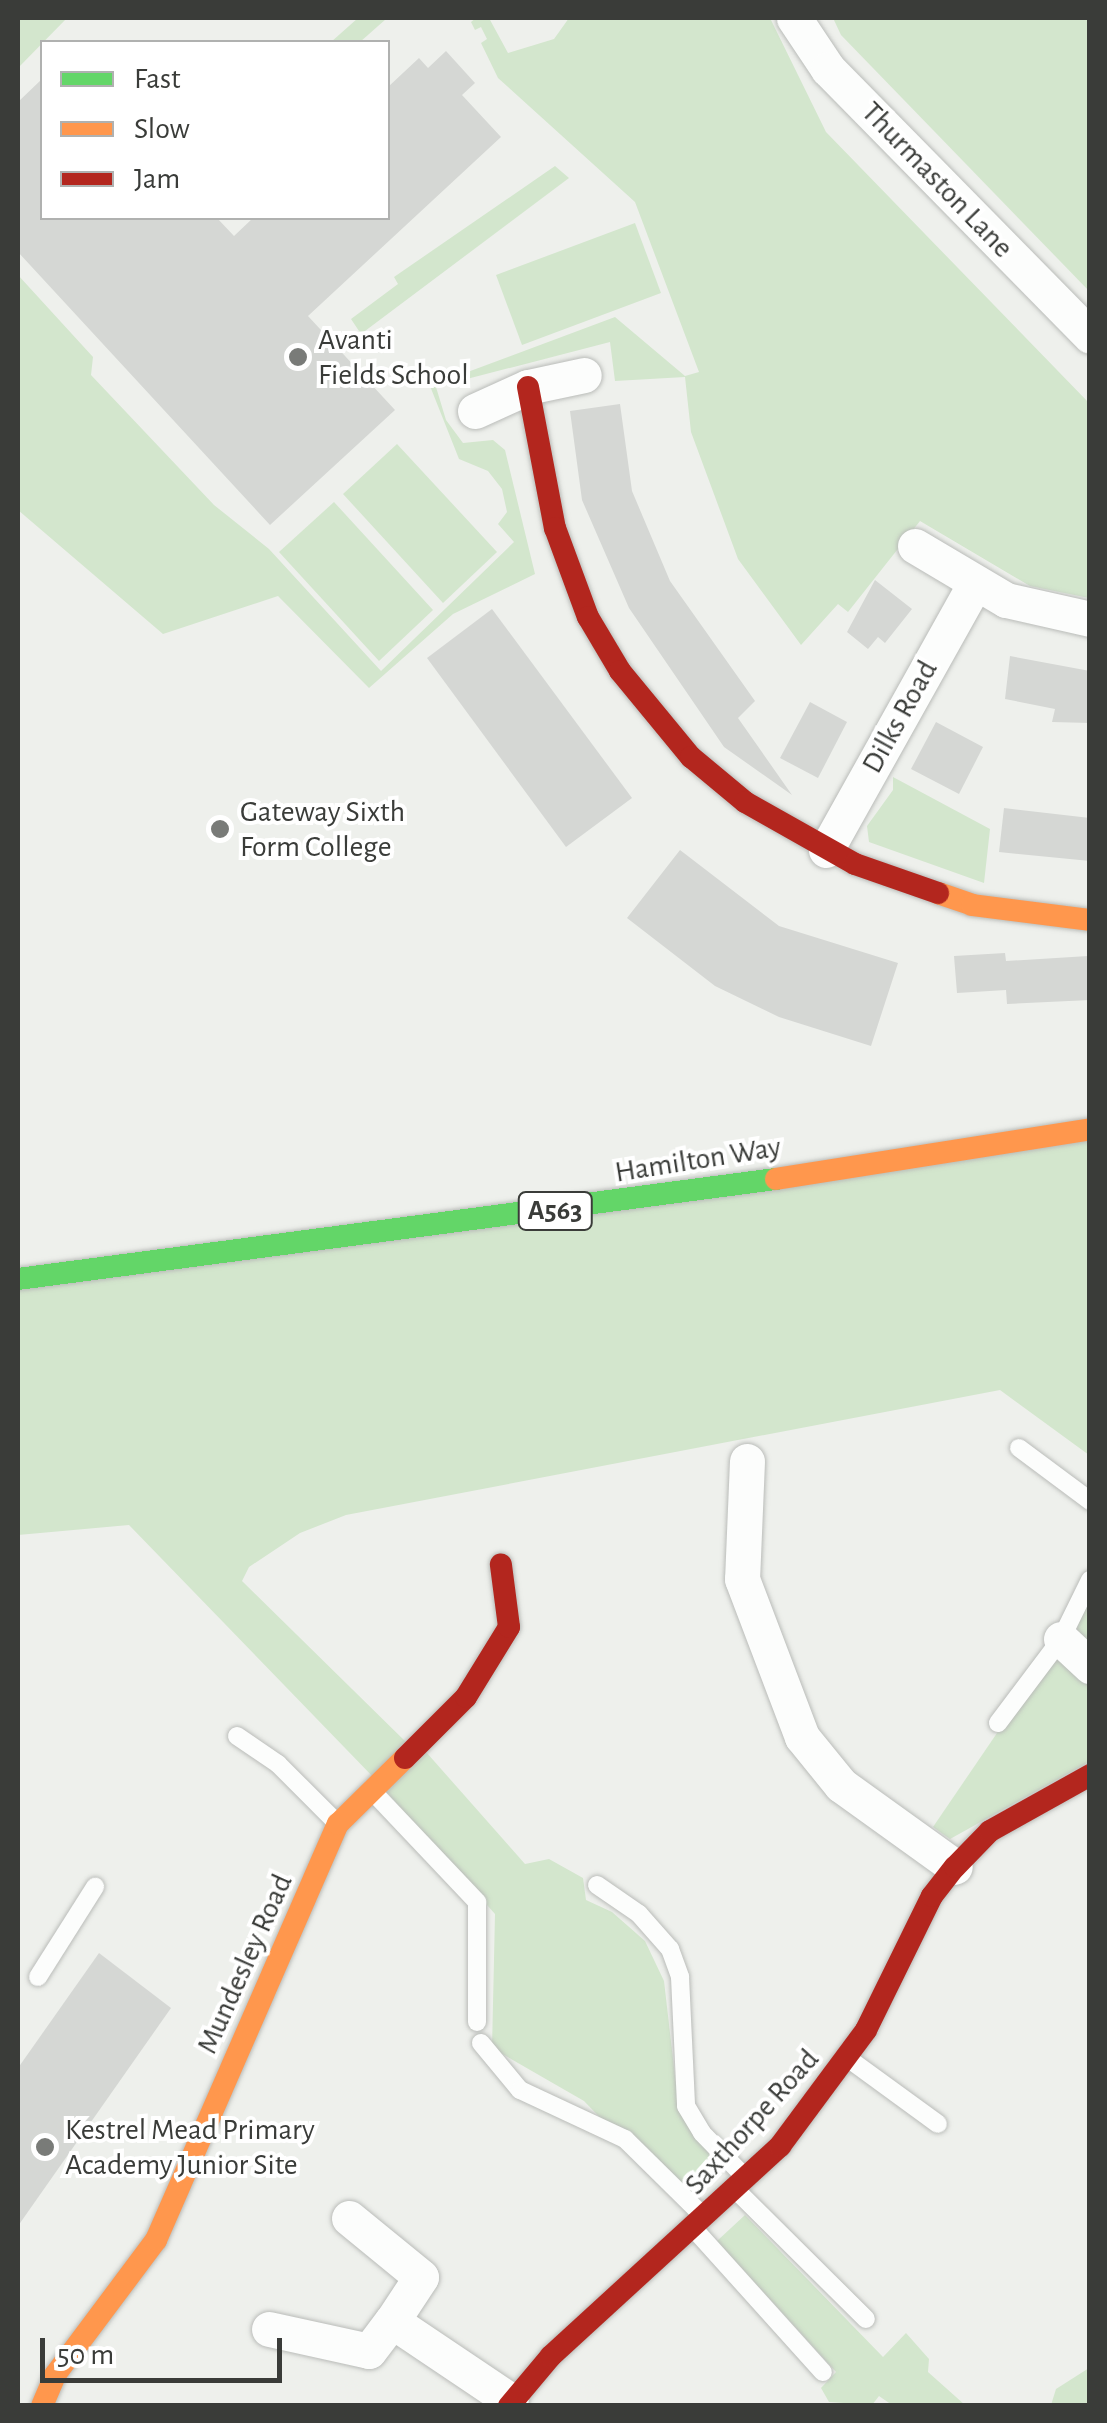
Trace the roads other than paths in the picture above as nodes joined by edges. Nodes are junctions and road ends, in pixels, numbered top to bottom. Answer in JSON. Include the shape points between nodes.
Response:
{"nodes":[{"id":1,"x":794,"y":18,"type":"edge"},
{"id":2,"x":1090,"y":336,"type":"edge"},
{"id":3,"x":584,"y":375,"type":"dead end"},
{"id":4,"x":528,"y":388,"type":"junction"},
{"id":5,"x":475,"y":411,"type":"dead end"},
{"id":6,"x":915,"y":546,"type":"dead end"},
{"id":7,"x":974,"y":584,"type":"junction"},
{"id":8,"x":1090,"y":619,"type":"edge"},
{"id":9,"x":826,"y":850,"type":"junction"},
{"id":10,"x":1090,"y":920,"type":"edge"},
{"id":11,"x":1090,"y":1129,"type":"edge"},
{"id":12,"x":18,"y":1279,"type":"edge"},
{"id":13,"x":1020,"y":1448,"type":"dead end"},
{"id":14,"x":747,"y":1461,"type":"dead end"},
{"id":15,"x":1090,"y":1501,"type":"edge"},
{"id":16,"x":501,"y":1566,"type":"dead end"},
{"id":17,"x":1090,"y":1580,"type":"edge"},
{"id":18,"x":1061,"y":1639,"type":"junction"},
{"id":19,"x":1090,"y":1666,"type":"edge"},
{"id":20,"x":998,"y":1723,"type":"dead end"},
{"id":21,"x":237,"y":1736,"type":"dead end"},
{"id":22,"x":1090,"y":1775,"type":"edge"},
{"id":23,"x":372,"y":1790,"type":"junction"},
{"id":24,"x":338,"y":1824,"type":"junction"},
{"id":25,"x":955,"y":1867,"type":"junction"},
{"id":26,"x":597,"y":1885,"type":"dead end"},
{"id":27,"x":95,"y":1887,"type":"dead end"},
{"id":28,"x":38,"y":1977,"type":"dead end"},
{"id":29,"x":477,"y":2022,"type":"dead end"},
{"id":30,"x":481,"y":2042,"type":"dead end"},
{"id":31,"x":848,"y":2058,"type":"junction"},
{"id":32,"x":938,"y":2124,"type":"dead end"},
{"id":33,"x":741,"y":2184,"type":"junction"},
{"id":34,"x":349,"y":2218,"type":"dead end"},
{"id":35,"x":700,"y":2225,"type":"junction"},
{"id":36,"x":866,"y":2319,"type":"dead end"},
{"id":37,"x":392,"y":2321,"type":"junction"},
{"id":38,"x":269,"y":2329,"type":"dead end"},
{"id":39,"x":823,"y":2372,"type":"dead end"},
{"id":40,"x":510,"y":2403,"type":"edge"},
{"id":41,"x":42,"y":2406,"type":"edge"}],
"edges":[{"from":1,"to":2,"type":"street","name":"Thurmaston Lane","via":[[828,69]]},
{"from":3,"to":4,"type":"street"},
{"from":4,"to":5,"type":"street"},
{"from":4,"to":9,"type":"main road","via":[[562,551],[609,654],[703,769]]},
{"from":6,"to":7,"type":"street"},
{"from":7,"to":8,"type":"street","via":[[1037,611]]},
{"from":7,"to":9,"type":"street","name":"Dilks Road"},
{"from":9,"to":10,"type":"main road","via":[[952,900]]},
{"from":11,"to":12,"type":"main road","name":"Hamilton Way","number":"A563","via":[[653,1199]]},
{"from":13,"to":15,"type":"lane"},
{"from":14,"to":25,"type":"street","via":[[742,1579],[802,1737],[841,1785]]},
{"from":16,"to":23,"type":"main road","name":"Mundesley Road","via":[[508,1627],[466,1697]]},
{"from":17,"to":18,"type":"lane"},
{"from":18,"to":19,"type":"street"},
{"from":18,"to":20,"type":"lane"},
{"from":21,"to":24,"type":"lane","via":[[278,1764]]},
{"from":22,"to":25,"type":"main road","name":"Saxthorpe Road","via":[[990,1831]]},
{"from":23,"to":24,"type":"main road","name":"Mundesley Road"},
{"from":23,"to":29,"type":"lane","via":[[477,1902]]},
{"from":24,"to":41,"type":"main road","name":"Mundesley Road","via":[[156,2240],[55,2375]]},
{"from":25,"to":31,"type":"main road","name":"Saxthorpe Road","via":[[932,1896]]},
{"from":26,"to":33,"type":"lane","via":[[639,1914],[670,1949],[680,1977],[686,2106]]},
{"from":27,"to":28,"type":"lane"},
{"from":30,"to":35,"type":"lane","via":[[520,2090],[625,2140]]},
{"from":31,"to":32,"type":"lane"},
{"from":31,"to":33,"type":"main road","name":"Saxthorpe Road"},
{"from":33,"to":35,"type":"main road","name":"Saxthorpe Road"},
{"from":33,"to":36,"type":"lane"},
{"from":34,"to":37,"type":"street","via":[[421,2277]]},
{"from":35,"to":39,"type":"lane"},
{"from":35,"to":40,"type":"main road","name":"Saxthorpe Road","via":[[551,2356]]},
{"from":37,"to":38,"type":"street","via":[[369,2352]]},
{"from":37,"to":40,"type":"street"}]}
